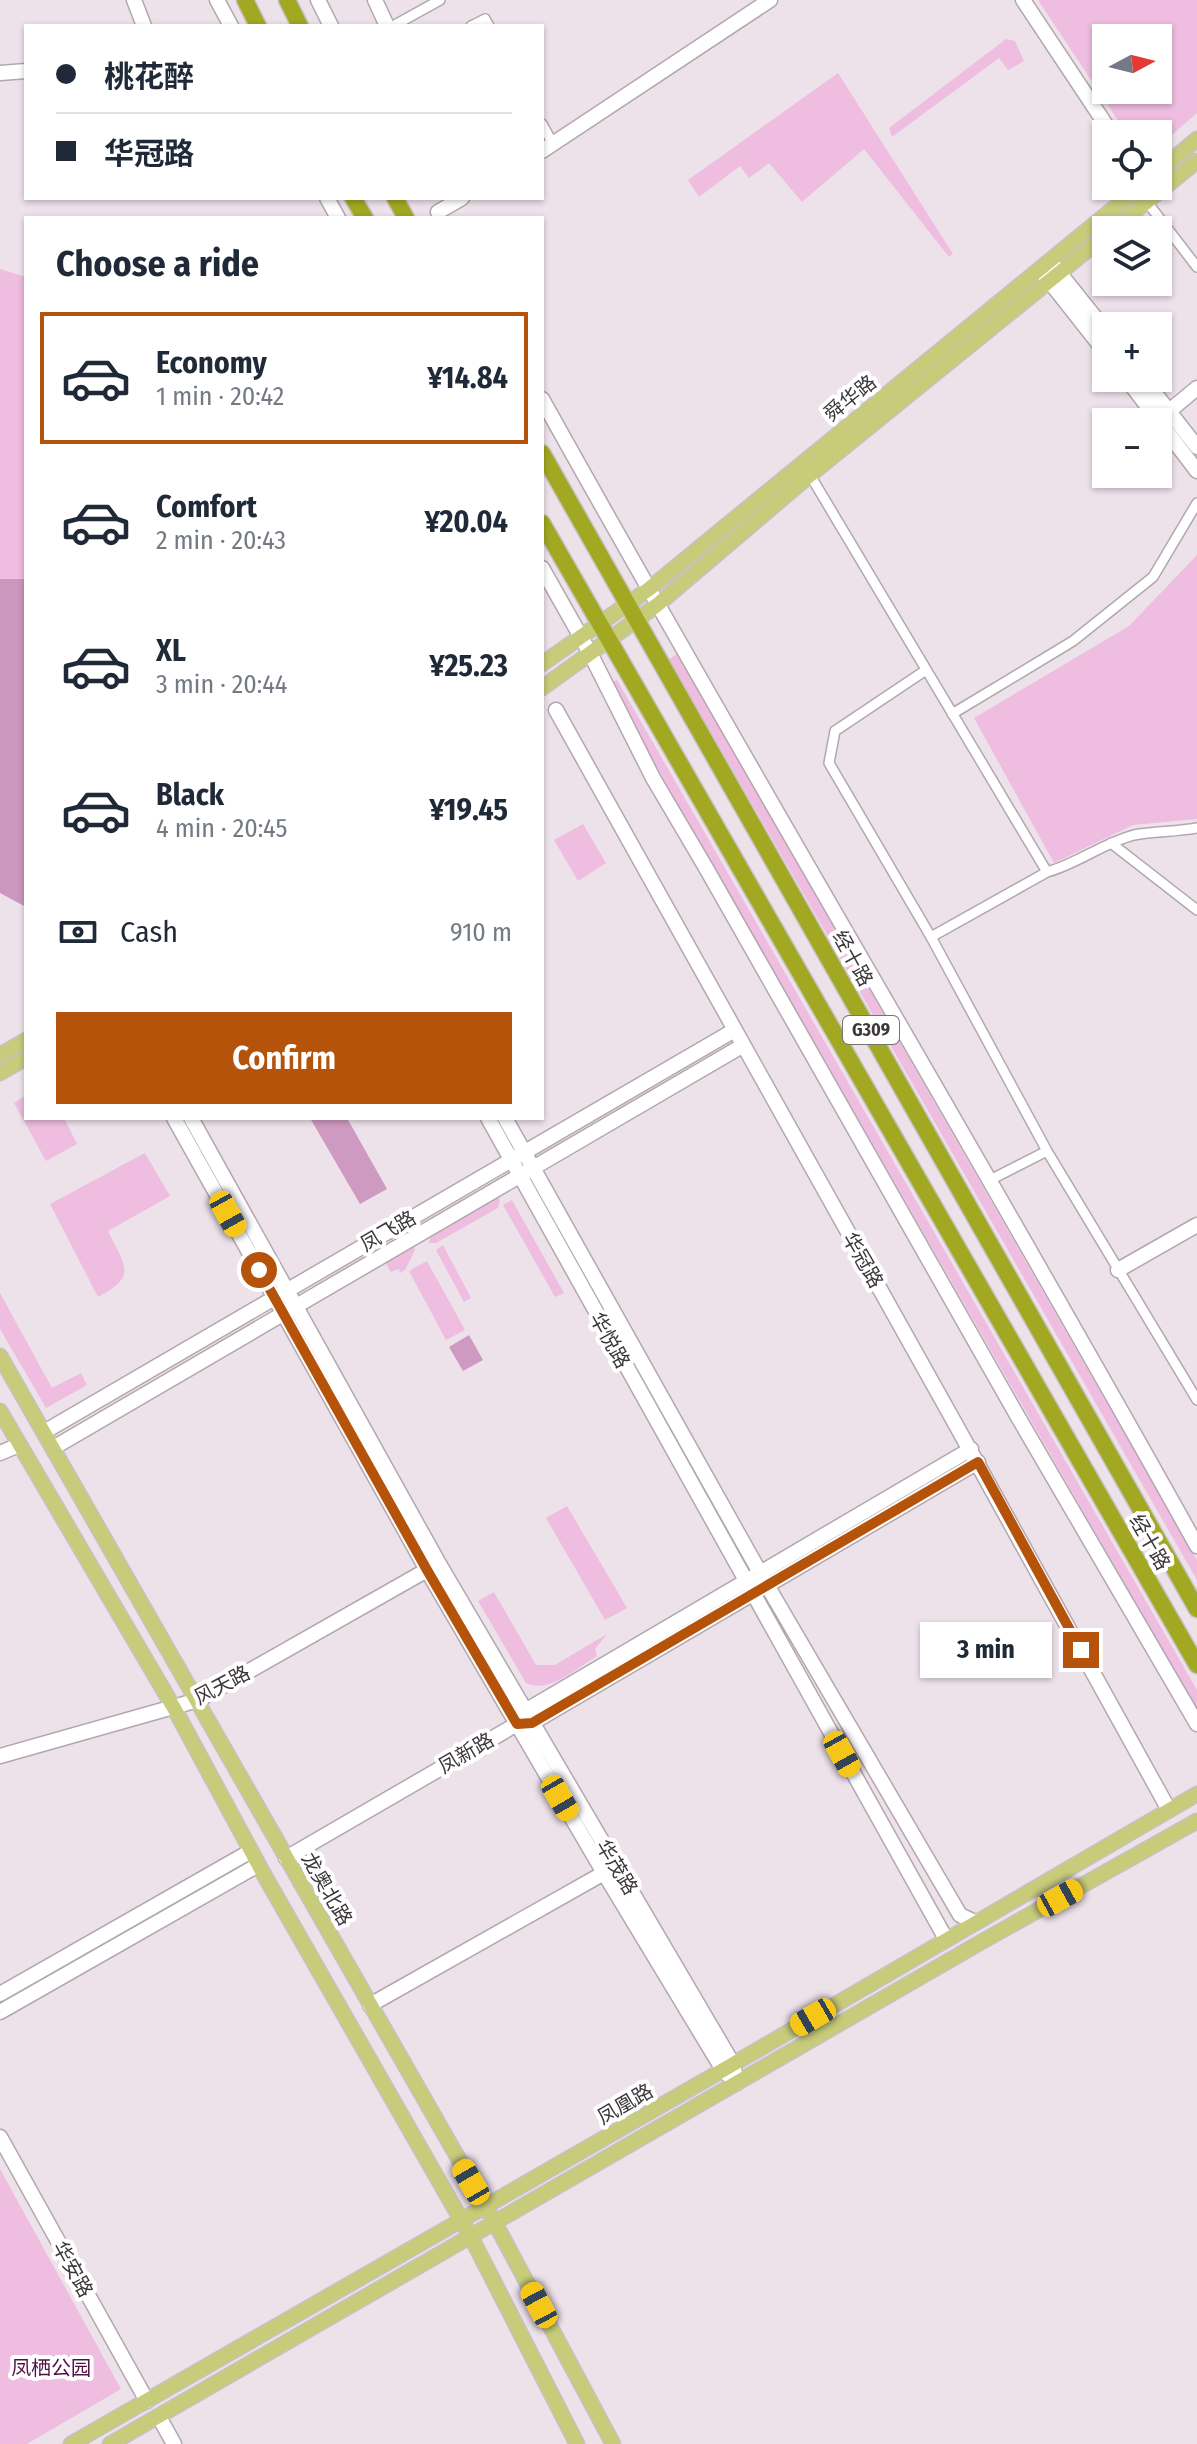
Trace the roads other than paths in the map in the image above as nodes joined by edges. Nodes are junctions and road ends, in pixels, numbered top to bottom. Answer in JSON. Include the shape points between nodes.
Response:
{"nodes":[{"id":1,"x":134,"y":0,"type":"edge"},
{"id":2,"x":217,"y":0,"type":"edge"},
{"id":3,"x":245,"y":0,"type":"edge"},
{"id":4,"x":287,"y":0,"type":"edge"},
{"id":5,"x":318,"y":0,"type":"edge"},
{"id":6,"x":375,"y":0,"type":"edge"},
{"id":7,"x":440,"y":0,"type":"edge"},
{"id":8,"x":770,"y":0,"type":"edge"},
{"id":9,"x":1023,"y":0,"type":"edge"},
{"id":10,"x":143,"y":24,"type":"edge"},
{"id":11,"x":230,"y":24,"type":"edge"},
{"id":12,"x":257,"y":24,"type":"edge"},
{"id":13,"x":299,"y":24,"type":"edge"},
{"id":14,"x":330,"y":24,"type":"edge"},
{"id":15,"x":389,"y":24,"type":"edge"},
{"id":16,"x":394,"y":24,"type":"edge"},
{"id":17,"x":24,"y":71,"type":"edge"},
{"id":18,"x":0,"y":73,"type":"edge"},
{"id":19,"x":1103,"y":120,"type":"edge"},
{"id":20,"x":1197,"y":139,"type":"edge"},
{"id":21,"x":548,"y":148,"type":"edge"},
{"id":22,"x":1172,"y":160,"type":"edge"},
{"id":23,"x":1197,"y":161,"type":"edge"},
{"id":24,"x":459,"y":200,"type":"edge"},
{"id":25,"x":1128,"y":200,"type":"edge"},
{"id":26,"x":1147,"y":202,"type":"junction"},
{"id":27,"x":440,"y":215,"type":"edge"},
{"id":28,"x":1130,"y":216,"type":"edge"},
{"id":29,"x":1092,"y":244,"type":"edge"},
{"id":30,"x":1197,"y":267,"type":"edge"},
{"id":31,"x":1050,"y":271,"type":"junction"},
{"id":32,"x":1092,"y":316,"type":"edge"},
{"id":33,"x":1092,"y":332,"type":"edge"},
{"id":34,"x":1197,"y":388,"type":"edge"},
{"id":35,"x":1140,"y":392,"type":"edge"},
{"id":36,"x":544,"y":403,"type":"edge"},
{"id":37,"x":1156,"y":408,"type":"edge"},
{"id":38,"x":1172,"y":409,"type":"edge"},
{"id":39,"x":1172,"y":424,"type":"edge"},
{"id":40,"x":1172,"y":429,"type":"edge"},
{"id":41,"x":1197,"y":447,"type":"edge"},
{"id":42,"x":544,"y":456,"type":"edge"},
{"id":43,"x":1197,"y":471,"type":"edge"},
{"id":44,"x":810,"y":475,"type":"junction"},
{"id":45,"x":1197,"y":503,"type":"edge"},
{"id":46,"x":1197,"y":521,"type":"edge"},
{"id":47,"x":544,"y":526,"type":"edge"},
{"id":48,"x":1185,"y":527,"type":"junction"},
{"id":49,"x":544,"y":572,"type":"edge"},
{"id":50,"x":649,"y":589,"type":"junction"},
{"id":51,"x":628,"y":603,"type":"junction"},
{"id":52,"x":657,"y":605,"type":"junction"},
{"id":53,"x":638,"y":619,"type":"junction"},
{"id":54,"x":600,"y":622,"type":"junction"},
{"id":55,"x":580,"y":635,"type":"junction"},
{"id":56,"x":610,"y":638,"type":"junction"},
{"id":57,"x":590,"y":653,"type":"junction"},
{"id":58,"x":544,"y":662,"type":"edge"},
{"id":59,"x":926,"y":670,"type":"junction"},
{"id":60,"x":544,"y":687,"type":"edge"},
{"id":61,"x":556,"y":710,"type":"dead end"},
{"id":62,"x":952,"y":714,"type":"junction"},
{"id":63,"x":1197,"y":828,"type":"edge"},
{"id":64,"x":1111,"y":843,"type":"junction"},
{"id":65,"x":1047,"y":872,"type":"junction"},
{"id":66,"x":1197,"y":910,"type":"edge"},
{"id":67,"x":931,"y":937,"type":"junction"},
{"id":68,"x":733,"y":1031,"type":"junction"},
{"id":69,"x":24,"y":1041,"type":"edge"},
{"id":70,"x":742,"y":1046,"type":"junction"},
{"id":71,"x":0,"y":1055,"type":"edge"},
{"id":72,"x":24,"y":1059,"type":"edge"},
{"id":73,"x":0,"y":1073,"type":"edge"},
{"id":74,"x":175,"y":1120,"type":"edge"},
{"id":75,"x":192,"y":1120,"type":"edge"},
{"id":76,"x":489,"y":1120,"type":"edge"},
{"id":77,"x":506,"y":1120,"type":"edge"},
{"id":78,"x":1047,"y":1151,"type":"junction"},
{"id":79,"x":524,"y":1152,"type":"junction"},
{"id":80,"x":511,"y":1160,"type":"junction"},
{"id":81,"x":526,"y":1172,"type":"junction"},
{"id":82,"x":990,"y":1180,"type":"junction"},
{"id":83,"x":1197,"y":1225,"type":"edge"},
{"id":84,"x":1118,"y":1270,"type":"junction"},
{"id":85,"x":288,"y":1289,"type":"junction"},
{"id":86,"x":274,"y":1297,"type":"junction"},
{"id":87,"x":297,"y":1305,"type":"junction"},
{"id":88,"x":283,"y":1313,"type":"junction"},
{"id":89,"x":0,"y":1356,"type":"edge"},
{"id":90,"x":1197,"y":1400,"type":"edge"},
{"id":91,"x":0,"y":1411,"type":"edge"},
{"id":92,"x":44,"y":1432,"type":"junction"},
{"id":93,"x":19,"y":1445,"type":"junction"},
{"id":94,"x":53,"y":1448,"type":"junction"},
{"id":95,"x":0,"y":1453,"type":"edge"},
{"id":96,"x":975,"y":1456,"type":"junction"},
{"id":97,"x":1197,"y":1546,"type":"edge"},
{"id":98,"x":427,"y":1570,"type":"junction"},
{"id":99,"x":760,"y":1572,"type":"junction"},
{"id":100,"x":746,"y":1581,"type":"junction"},
{"id":101,"x":768,"y":1587,"type":"junction"},
{"id":102,"x":753,"y":1596,"type":"junction"},
{"id":103,"x":1197,"y":1609,"type":"edge"},
{"id":104,"x":1197,"y":1665,"type":"edge"},
{"id":105,"x":198,"y":1700,"type":"junction"},
{"id":106,"x":174,"y":1708,"type":"junction"},
{"id":107,"x":525,"y":1720,"type":"junction"},
{"id":108,"x":1197,"y":1724,"type":"edge"},
{"id":109,"x":0,"y":1756,"type":"edge"},
{"id":110,"x":1197,"y":1794,"type":"edge"},
{"id":111,"x":1169,"y":1810,"type":"junction"},
{"id":112,"x":1197,"y":1821,"type":"edge"},
{"id":113,"x":251,"y":1851,"type":"junction"},
{"id":114,"x":286,"y":1858,"type":"junction"},
{"id":115,"x":258,"y":1865,"type":"junction"},
{"id":116,"x":604,"y":1873,"type":"junction"},
{"id":117,"x":975,"y":1922,"type":"junction"},
{"id":118,"x":946,"y":1939,"type":"junction"},
{"id":119,"x":0,"y":1994,"type":"edge"},
{"id":120,"x":370,"y":2005,"type":"junction"},
{"id":121,"x":0,"y":2012,"type":"edge"},
{"id":122,"x":728,"y":2067,"type":"junction"},
{"id":123,"x":737,"y":2083,"type":"junction"},
{"id":124,"x":0,"y":2137,"type":"edge"},
{"id":125,"x":485,"y":2207,"type":"junction"},
{"id":126,"x":461,"y":2220,"type":"junction"},
{"id":127,"x":494,"y":2221,"type":"junction"},
{"id":128,"x":471,"y":2237,"type":"junction"},
{"id":129,"x":147,"y":2401,"type":"junction"},
{"id":130,"x":159,"y":2417,"type":"junction"},
{"id":131,"x":71,"y":2444,"type":"edge"},
{"id":132,"x":110,"y":2444,"type":"edge"},
{"id":133,"x":174,"y":2444,"type":"edge"},
{"id":134,"x":577,"y":2444,"type":"edge"},
{"id":135,"x":613,"y":2444,"type":"edge"}],
"edges":[{"from":1,"to":10,"type":"street"},
{"from":2,"to":11,"type":"street"},
{"from":3,"to":12,"type":"highway"},
{"from":4,"to":13,"type":"highway"},
{"from":5,"to":14,"type":"street"},
{"from":6,"to":15,"type":"street"},
{"from":7,"to":16,"type":"street"},
{"from":8,"to":21,"type":"street"},
{"from":9,"to":19,"type":"street"},
{"from":17,"to":18,"type":"street"},
{"from":20,"to":22,"type":"main road"},
{"from":23,"to":26,"type":"main road"},
{"from":24,"to":27,"type":"street"},
{"from":25,"to":31,"type":"main road","name":"舜华路"},
{"from":26,"to":28,"type":"main road"},
{"from":26,"to":30,"type":"street"},
{"from":29,"to":31,"type":"main road","name":"舜华路"},
{"from":31,"to":32,"type":"street"},
{"from":31,"to":33,"type":"street"},
{"from":31,"to":44,"type":"main road","name":"舜华路"},
{"from":31,"to":50,"type":"main road","name":"舜华路"},
{"from":34,"to":38,"type":"street"},
{"from":35,"to":37,"type":"street"},
{"from":36,"to":50,"type":"street"},
{"from":39,"to":41,"type":"street"},
{"from":40,"to":43,"type":"street"},
{"from":42,"to":51,"type":"highway","name":"经十路","number":"G309"},
{"from":44,"to":52,"type":"main road","name":"舜华路"},
{"from":44,"to":59,"type":"street"},
{"from":45,"to":48,"type":"street"},
{"from":46,"to":48,"type":"street"},
{"from":47,"to":54,"type":"highway","name":"经十路","number":"G309"},
{"from":48,"to":62,"type":"street","via":[[1142,586],[1073,641]]},
{"from":49,"to":55,"type":"street"},
{"from":50,"to":51,"type":"main road","name":"舜华路"},
{"from":50,"to":52,"type":"street","name":"经十路"},
{"from":51,"to":53,"type":"highway","name":"经十路","number":"G309"},
{"from":51,"to":54,"type":"main road","name":"舜华路"},
{"from":52,"to":53,"type":"main road","name":"舜华路"},
{"from":52,"to":82,"type":"street","name":"经十路"},
{"from":53,"to":56,"type":"main road","name":"舜华路"},
{"from":53,"to":103,"type":"highway","name":"经十路","number":"G309"},
{"from":54,"to":55,"type":"main road","name":"舜华路"},
{"from":54,"to":56,"type":"highway","name":"经十路","number":"G309"},
{"from":55,"to":57,"type":"street"},
{"from":55,"to":58,"type":"main road","name":"舜华路"},
{"from":56,"to":57,"type":"main road","name":"舜华路"},
{"from":56,"to":104,"type":"highway","name":"经十路","number":"G309"},
{"from":57,"to":60,"type":"main road","name":"舜华路"},
{"from":57,"to":108,"type":"street","via":[[664,799]]},
{"from":59,"to":62,"type":"street"},
{"from":59,"to":67,"type":"street","via":[[835,731],[829,763]]},
{"from":61,"to":68,"type":"street","name":"华冠路"},
{"from":62,"to":65,"type":"street"},
{"from":63,"to":64,"type":"street"},
{"from":64,"to":65,"type":"street"},
{"from":64,"to":66,"type":"street"},
{"from":65,"to":67,"type":"street"},
{"from":67,"to":78,"type":"street"},
{"from":68,"to":70,"type":"street","name":"华冠路"},
{"from":68,"to":79,"type":"street","name":"凤飞路"},
{"from":69,"to":71,"type":"main road"},
{"from":70,"to":81,"type":"street","name":"凤飞路"},
{"from":70,"to":96,"type":"street","name":"华冠路"},
{"from":72,"to":73,"type":"main road"},
{"from":74,"to":86,"type":"street"},
{"from":75,"to":85,"type":"street","name":"华茂路"},
{"from":76,"to":80,"type":"street","name":"华悦路"},
{"from":77,"to":79,"type":"street"},
{"from":78,"to":82,"type":"street"},
{"from":78,"to":84,"type":"street"},
{"from":79,"to":80,"type":"street","name":"凤飞路"},
{"from":79,"to":81,"type":"street"},
{"from":80,"to":81,"type":"street","name":"华悦路"},
{"from":80,"to":85,"type":"street","name":"凤飞路"},
{"from":81,"to":87,"type":"street","name":"凤飞路"},
{"from":81,"to":99,"type":"street"},
{"from":81,"to":100,"type":"street","name":"华悦路"},
{"from":82,"to":97,"type":"street","name":"经十路"},
{"from":83,"to":84,"type":"street"},
{"from":84,"to":90,"type":"street"},
{"from":85,"to":86,"type":"street","name":"凤飞路"},
{"from":85,"to":87,"type":"street","name":"华茂路"},
{"from":86,"to":88,"type":"street"},
{"from":86,"to":92,"type":"street","name":"凤飞路"},
{"from":87,"to":88,"type":"street","name":"凤飞路"},
{"from":87,"to":107,"type":"street","name":"华茂路"},
{"from":88,"to":94,"type":"street","name":"凤飞路"},
{"from":88,"to":98,"type":"street"},
{"from":89,"to":92,"type":"main road","name":"龙奥北路"},
{"from":91,"to":93,"type":"main road"},
{"from":92,"to":94,"type":"main road","name":"龙奥北路"},
{"from":93,"to":95,"type":"street"},
{"from":93,"to":106,"type":"main road"},
{"from":94,"to":105,"type":"main road","name":"龙奥北路"},
{"from":96,"to":99,"type":"street","name":"凤新路"},
{"from":96,"to":101,"type":"street"},
{"from":96,"to":111,"type":"street","name":"华冠路"},
{"from":98,"to":105,"type":"street","name":"风天路"},
{"from":98,"to":107,"type":"street"},
{"from":99,"to":100,"type":"street","name":"凤新路"},
{"from":99,"to":101,"type":"street"},
{"from":100,"to":102,"type":"street","name":"华悦路"},
{"from":100,"to":107,"type":"street","name":"凤新路"},
{"from":101,"to":102,"type":"street"},
{"from":101,"to":117,"type":"street","via":[[960,1915]]},
{"from":102,"to":107,"type":"street"},
{"from":102,"to":118,"type":"street","name":"华悦路"},
{"from":105,"to":106,"type":"street","name":"风天路"},
{"from":105,"to":114,"type":"main road","name":"龙奥北路"},
{"from":106,"to":109,"type":"street","name":"风天路"},
{"from":106,"to":113,"type":"main road"},
{"from":107,"to":114,"type":"street","name":"凤新路"},
{"from":107,"to":116,"type":"street","name":"华茂路"},
{"from":107,"to":122,"type":"street","name":"华茂路"},
{"from":110,"to":111,"type":"main road","name":"凤凰路"},
{"from":111,"to":117,"type":"main road","name":"凤凰路"},
{"from":112,"to":123,"type":"main road","name":"凤凰路"},
{"from":113,"to":115,"type":"main road"},
{"from":113,"to":119,"type":"street"},
{"from":114,"to":120,"type":"main road","name":"龙奥北路"},
{"from":115,"to":121,"type":"street"},
{"from":115,"to":126,"type":"main road"},
{"from":116,"to":120,"type":"street"},
{"from":116,"to":122,"type":"street","name":"华茂路"},
{"from":117,"to":118,"type":"main road","name":"凤凰路"},
{"from":118,"to":122,"type":"main road","name":"凤凰路"},
{"from":120,"to":125,"type":"main road","name":"龙奥北路"},
{"from":122,"to":123,"type":"street","name":"华茂路"},
{"from":122,"to":125,"type":"main road","name":"凤凰路"},
{"from":123,"to":127,"type":"main road","name":"凤凰路"},
{"from":124,"to":129,"type":"street","name":"华安路"},
{"from":125,"to":126,"type":"main road","name":"凤凰路"},
{"from":125,"to":127,"type":"main road","name":"龙奥北路"},
{"from":126,"to":128,"type":"main road"},
{"from":126,"to":129,"type":"main road","name":"凤凰路"},
{"from":127,"to":128,"type":"main road","name":"凤凰路"},
{"from":127,"to":135,"type":"main road","name":"龙奥北路"},
{"from":128,"to":130,"type":"main road","name":"凤凰路"},
{"from":128,"to":134,"type":"main road"},
{"from":129,"to":131,"type":"main road","name":"凤凰路"},
{"from":130,"to":132,"type":"main road","name":"凤凰路"},
{"from":130,"to":133,"type":"street"}]}
